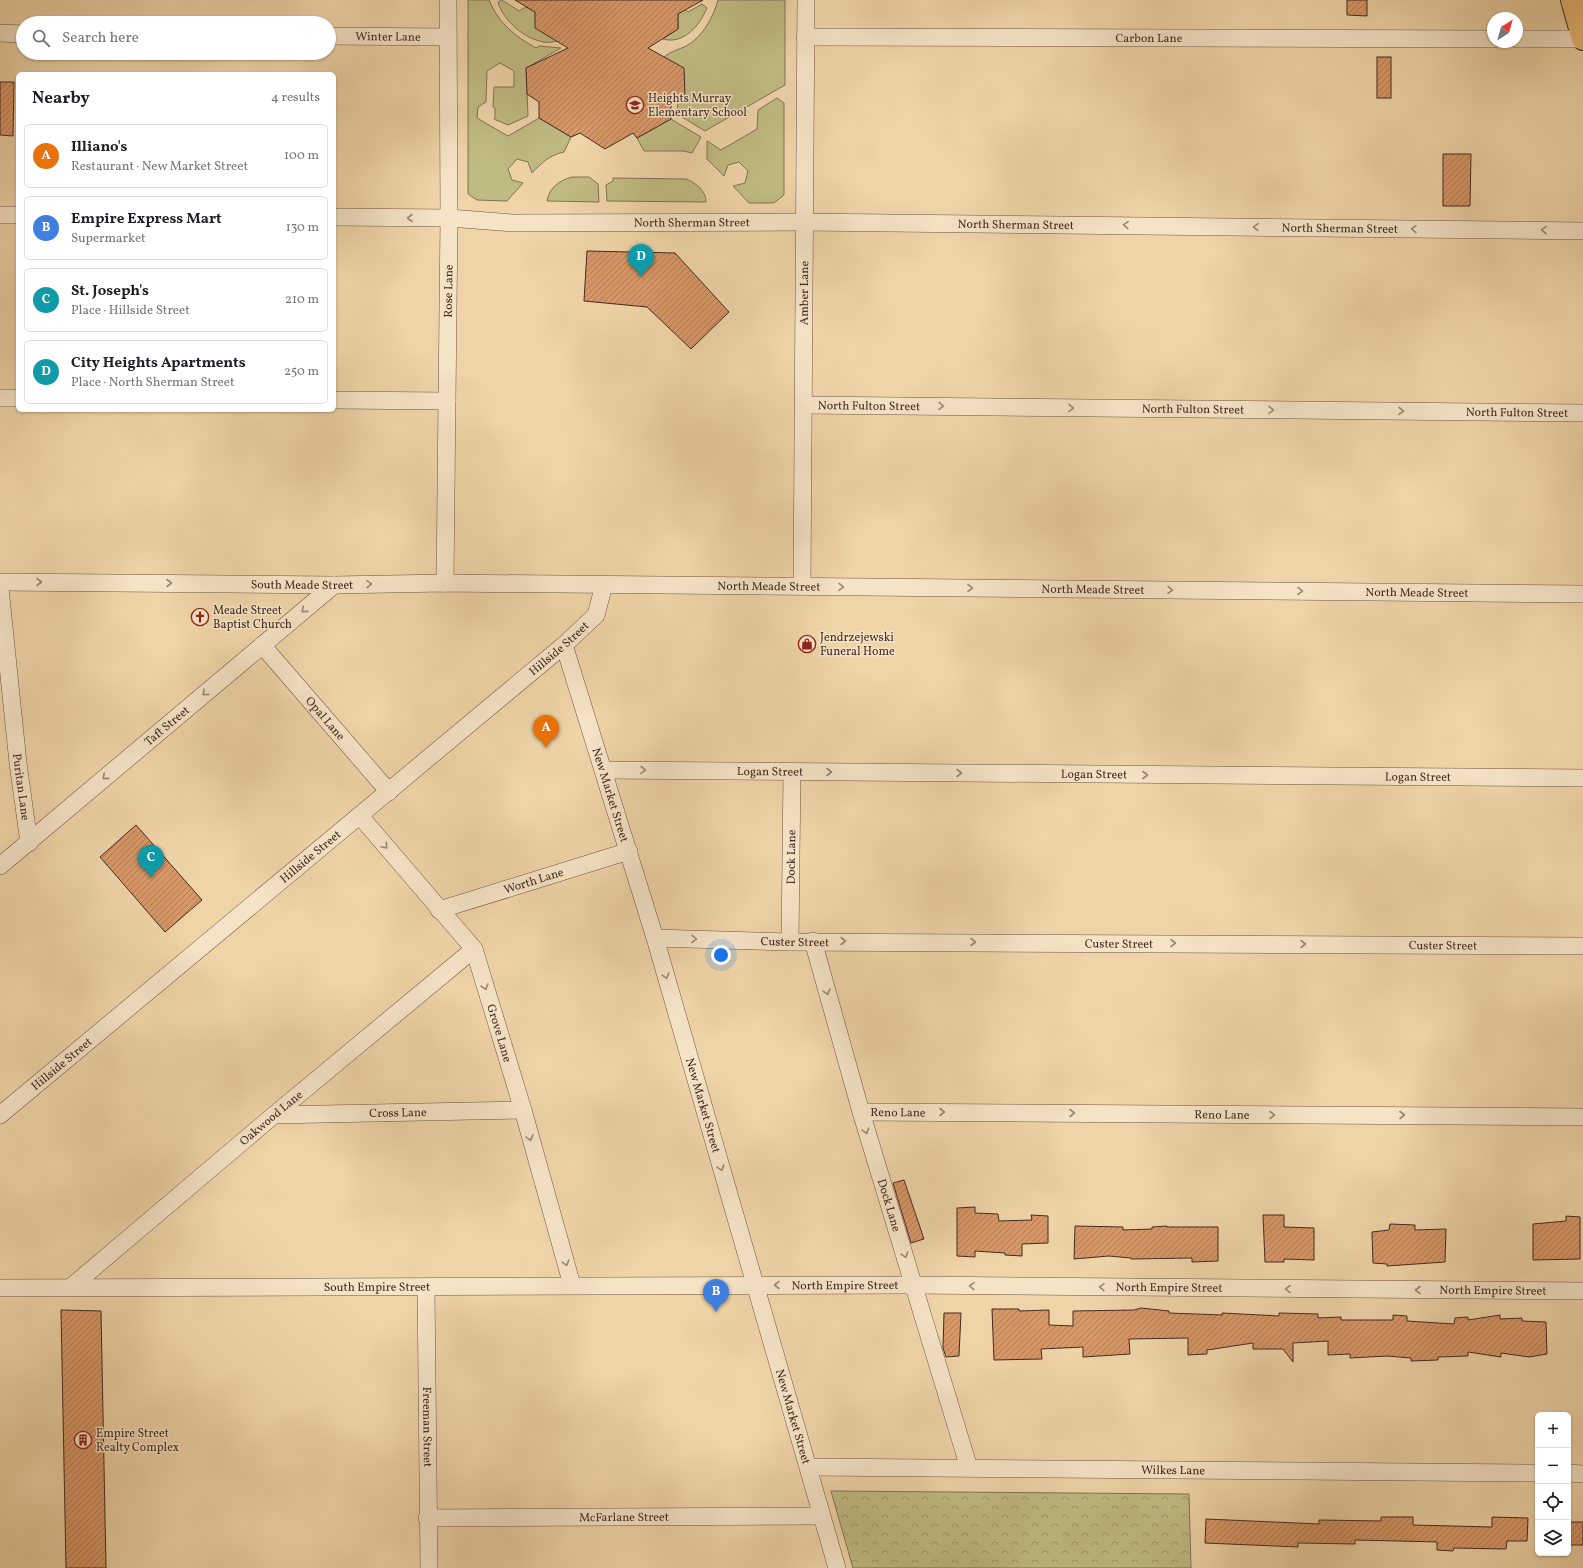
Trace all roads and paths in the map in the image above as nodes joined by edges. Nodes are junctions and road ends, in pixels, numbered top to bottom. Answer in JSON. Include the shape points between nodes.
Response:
{"nodes":[{"id":1,"x":448,"y":0,"type":"edge"},
{"id":2,"x":806,"y":0,"type":"edge"},
{"id":3,"x":1572,"y":0,"type":"edge"},
{"id":4,"x":0,"y":34,"type":"edge"},
{"id":5,"x":16,"y":34,"type":"edge"},
{"id":6,"x":336,"y":36,"type":"edge"},
{"id":7,"x":448,"y":37,"type":"junction"},
{"id":8,"x":805,"y":37,"type":"junction"},
{"id":9,"x":1487,"y":39,"type":"edge"},
{"id":10,"x":1523,"y":39,"type":"edge"},
{"id":11,"x":1583,"y":39,"type":"edge"},
{"id":12,"x":0,"y":215,"type":"edge"},
{"id":13,"x":16,"y":215,"type":"edge"},
{"id":14,"x":336,"y":217,"type":"edge"},
{"id":15,"x":448,"y":218,"type":"junction"},
{"id":16,"x":804,"y":222,"type":"junction"},
{"id":17,"x":1583,"y":231,"type":"edge"},
{"id":18,"x":0,"y":398,"type":"edge"},
{"id":19,"x":16,"y":398,"type":"edge"},
{"id":20,"x":336,"y":400,"type":"edge"},
{"id":21,"x":447,"y":401,"type":"junction"},
{"id":22,"x":804,"y":405,"type":"junction"},
{"id":23,"x":1583,"y":413,"type":"edge"},
{"id":24,"x":0,"y":582,"type":"edge"},
{"id":25,"x":445,"y":583,"type":"junction"},
{"id":26,"x":334,"y":585,"type":"junction"},
{"id":27,"x":604,"y":585,"type":"junction"},
{"id":28,"x":802,"y":586,"type":"junction"},
{"id":29,"x":0,"y":588,"type":"edge"},
{"id":30,"x":1583,"y":594,"type":"edge"},
{"id":31,"x":564,"y":645,"type":"junction"},
{"id":32,"x":262,"y":646,"type":"junction"},
{"id":33,"x":604,"y":770,"type":"junction"},
{"id":34,"x":792,"y":772,"type":"junction"},
{"id":35,"x":1583,"y":778,"type":"edge"},
{"id":36,"x":389,"y":792,"type":"junction"},
{"id":37,"x":360,"y":816,"type":"junction"},
{"id":38,"x":29,"y":843,"type":"junction"},
{"id":39,"x":629,"y":852,"type":"junction"},
{"id":40,"x":0,"y":866,"type":"edge"},
{"id":41,"x":439,"y":910,"type":"junction"},
{"id":42,"x":655,"y":938,"type":"junction"},
{"id":43,"x":813,"y":941,"type":"junction"},
{"id":44,"x":790,"y":942,"type":"junction"},
{"id":45,"x":1583,"y":946,"type":"edge"},
{"id":46,"x":474,"y":950,"type":"junction"},
{"id":47,"x":523,"y":1110,"type":"junction"},
{"id":48,"x":860,"y":1112,"type":"junction"},
{"id":49,"x":0,"y":1115,"type":"edge"},
{"id":50,"x":274,"y":1115,"type":"junction"},
{"id":51,"x":1583,"y":1117,"type":"edge"},
{"id":52,"x":572,"y":1285,"type":"junction"},
{"id":53,"x":754,"y":1285,"type":"junction"},
{"id":54,"x":914,"y":1285,"type":"junction"},
{"id":55,"x":71,"y":1287,"type":"junction"},
{"id":56,"x":426,"y":1287,"type":"junction"},
{"id":57,"x":0,"y":1288,"type":"edge"},
{"id":58,"x":1583,"y":1291,"type":"edge"},
{"id":59,"x":808,"y":1467,"type":"junction"},
{"id":60,"x":969,"y":1468,"type":"junction"},
{"id":61,"x":1535,"y":1473,"type":"edge"},
{"id":62,"x":1571,"y":1473,"type":"edge"},
{"id":63,"x":1583,"y":1474,"type":"edge"},
{"id":64,"x":821,"y":1516,"type":"junction"},
{"id":65,"x":427,"y":1518,"type":"junction"},
{"id":66,"x":429,"y":1568,"type":"edge"},
{"id":67,"x":837,"y":1568,"type":"edge"}],
"edges":[{"from":1,"to":7,"type":"street","name":"Rose Lane"},
{"from":2,"to":8,"type":"street","name":"Amber Lane"},
{"from":3,"to":11,"type":"main road"},
{"from":4,"to":5,"type":"street"},
{"from":6,"to":7,"type":"street","name":"Winter Lane"},
{"from":7,"to":15,"type":"street","name":"Rose Lane"},
{"from":8,"to":9,"type":"street","name":"Carbon Lane"},
{"from":8,"to":16,"type":"street","name":"Amber Lane"},
{"from":10,"to":11,"type":"street"},
{"from":12,"to":13,"type":"street"},
{"from":15,"to":14,"type":"street","name":"North Sherman Street","one_way":true},
{"from":15,"to":16,"type":"street","name":"North Sherman Street","via":[[512,223]]},
{"from":15,"to":21,"type":"street","name":"Rose Lane"},
{"from":17,"to":16,"type":"street","name":"North Sherman Street","one_way":true},
{"from":16,"to":22,"type":"street","name":"Amber Lane"},
{"from":18,"to":19,"type":"street"},
{"from":20,"to":21,"type":"street"},
{"from":21,"to":25,"type":"street","name":"Rose Lane"},
{"from":22,"to":23,"type":"street","name":"North Fulton Street","one_way":true},
{"from":22,"to":28,"type":"street","name":"Amber Lane"},
{"from":24,"to":26,"type":"street","name":"South Meade Street","one_way":true},
{"from":26,"to":25,"type":"street","name":"South Meade Street","one_way":true},
{"from":25,"to":27,"type":"street","name":"South Meade Street"},
{"from":26,"to":32,"type":"street","name":"Taft Street","one_way":true},
{"from":27,"to":28,"type":"street","name":"North Meade Street"},
{"from":27,"to":31,"type":"street","name":"Hillside Street","via":[[596,615]]},
{"from":28,"to":30,"type":"street","name":"North Meade Street","one_way":true},
{"from":29,"to":38,"type":"street","name":"Puritan Lane"},
{"from":31,"to":33,"type":"street","name":"New Market Street"},
{"from":31,"to":36,"type":"street","name":"Hillside Street"},
{"from":32,"to":36,"type":"street","name":"Opal Lane"},
{"from":32,"to":38,"type":"street","name":"Taft Street","one_way":true},
{"from":33,"to":34,"type":"street","name":"Logan Street","one_way":true},
{"from":33,"to":39,"type":"street","name":"New Market Street"},
{"from":34,"to":35,"type":"street","name":"Logan Street","one_way":true},
{"from":34,"to":44,"type":"street","name":"Dock Lane"},
{"from":36,"to":37,"type":"street","name":"Hillside Street"},
{"from":37,"to":41,"type":"street","name":"Grove Lane","one_way":true},
{"from":37,"to":49,"type":"street","name":"Hillside Street"},
{"from":38,"to":40,"type":"street","name":"Taft Street"},
{"from":39,"to":41,"type":"street","name":"Worth Lane"},
{"from":39,"to":42,"type":"street","name":"New Market Street"},
{"from":41,"to":46,"type":"street","name":"Grove Lane"},
{"from":42,"to":44,"type":"street","name":"Custer Street","one_way":true},
{"from":42,"to":53,"type":"street","name":"New Market Street","one_way":true},
{"from":43,"to":44,"type":"street","name":"Custer Street"},
{"from":43,"to":45,"type":"street","name":"Custer Street","one_way":true},
{"from":43,"to":48,"type":"street","name":"Dock Lane","one_way":true},
{"from":46,"to":47,"type":"street","name":"Grove Lane","one_way":true},
{"from":46,"to":50,"type":"street","name":"Oakwood Lane"},
{"from":47,"to":50,"type":"street","name":"Cross Lane"},
{"from":47,"to":52,"type":"street","name":"Grove Lane","one_way":true},
{"from":48,"to":51,"type":"street","name":"Reno Lane","one_way":true},
{"from":48,"to":54,"type":"street","name":"Dock Lane","one_way":true},
{"from":50,"to":55,"type":"street","name":"Oakwood Lane"},
{"from":52,"to":53,"type":"street","name":"South Empire Street"},
{"from":52,"to":56,"type":"street","name":"South Empire Street"},
{"from":54,"to":53,"type":"street","name":"North Empire Street","one_way":true},
{"from":53,"to":59,"type":"street","name":"New Market Street"},
{"from":58,"to":54,"type":"street","name":"North Empire Street","one_way":true},
{"from":54,"to":60,"type":"street","name":"Dock Lane"},
{"from":55,"to":56,"type":"street","name":"South Empire Street"},
{"from":55,"to":57,"type":"street","name":"South Empire Street"},
{"from":56,"to":65,"type":"street","name":"Freeman Street"},
{"from":59,"to":60,"type":"street","name":"Wilkes Lane"},
{"from":59,"to":64,"type":"street","name":"New Market Street"},
{"from":60,"to":61,"type":"street","name":"Wilkes Lane"},
{"from":62,"to":63,"type":"street"},
{"from":64,"to":65,"type":"street","name":"McFarlane Street"},
{"from":64,"to":67,"type":"street","name":"New Market Street"},
{"from":65,"to":66,"type":"street","name":"Freeman Street"}]}
